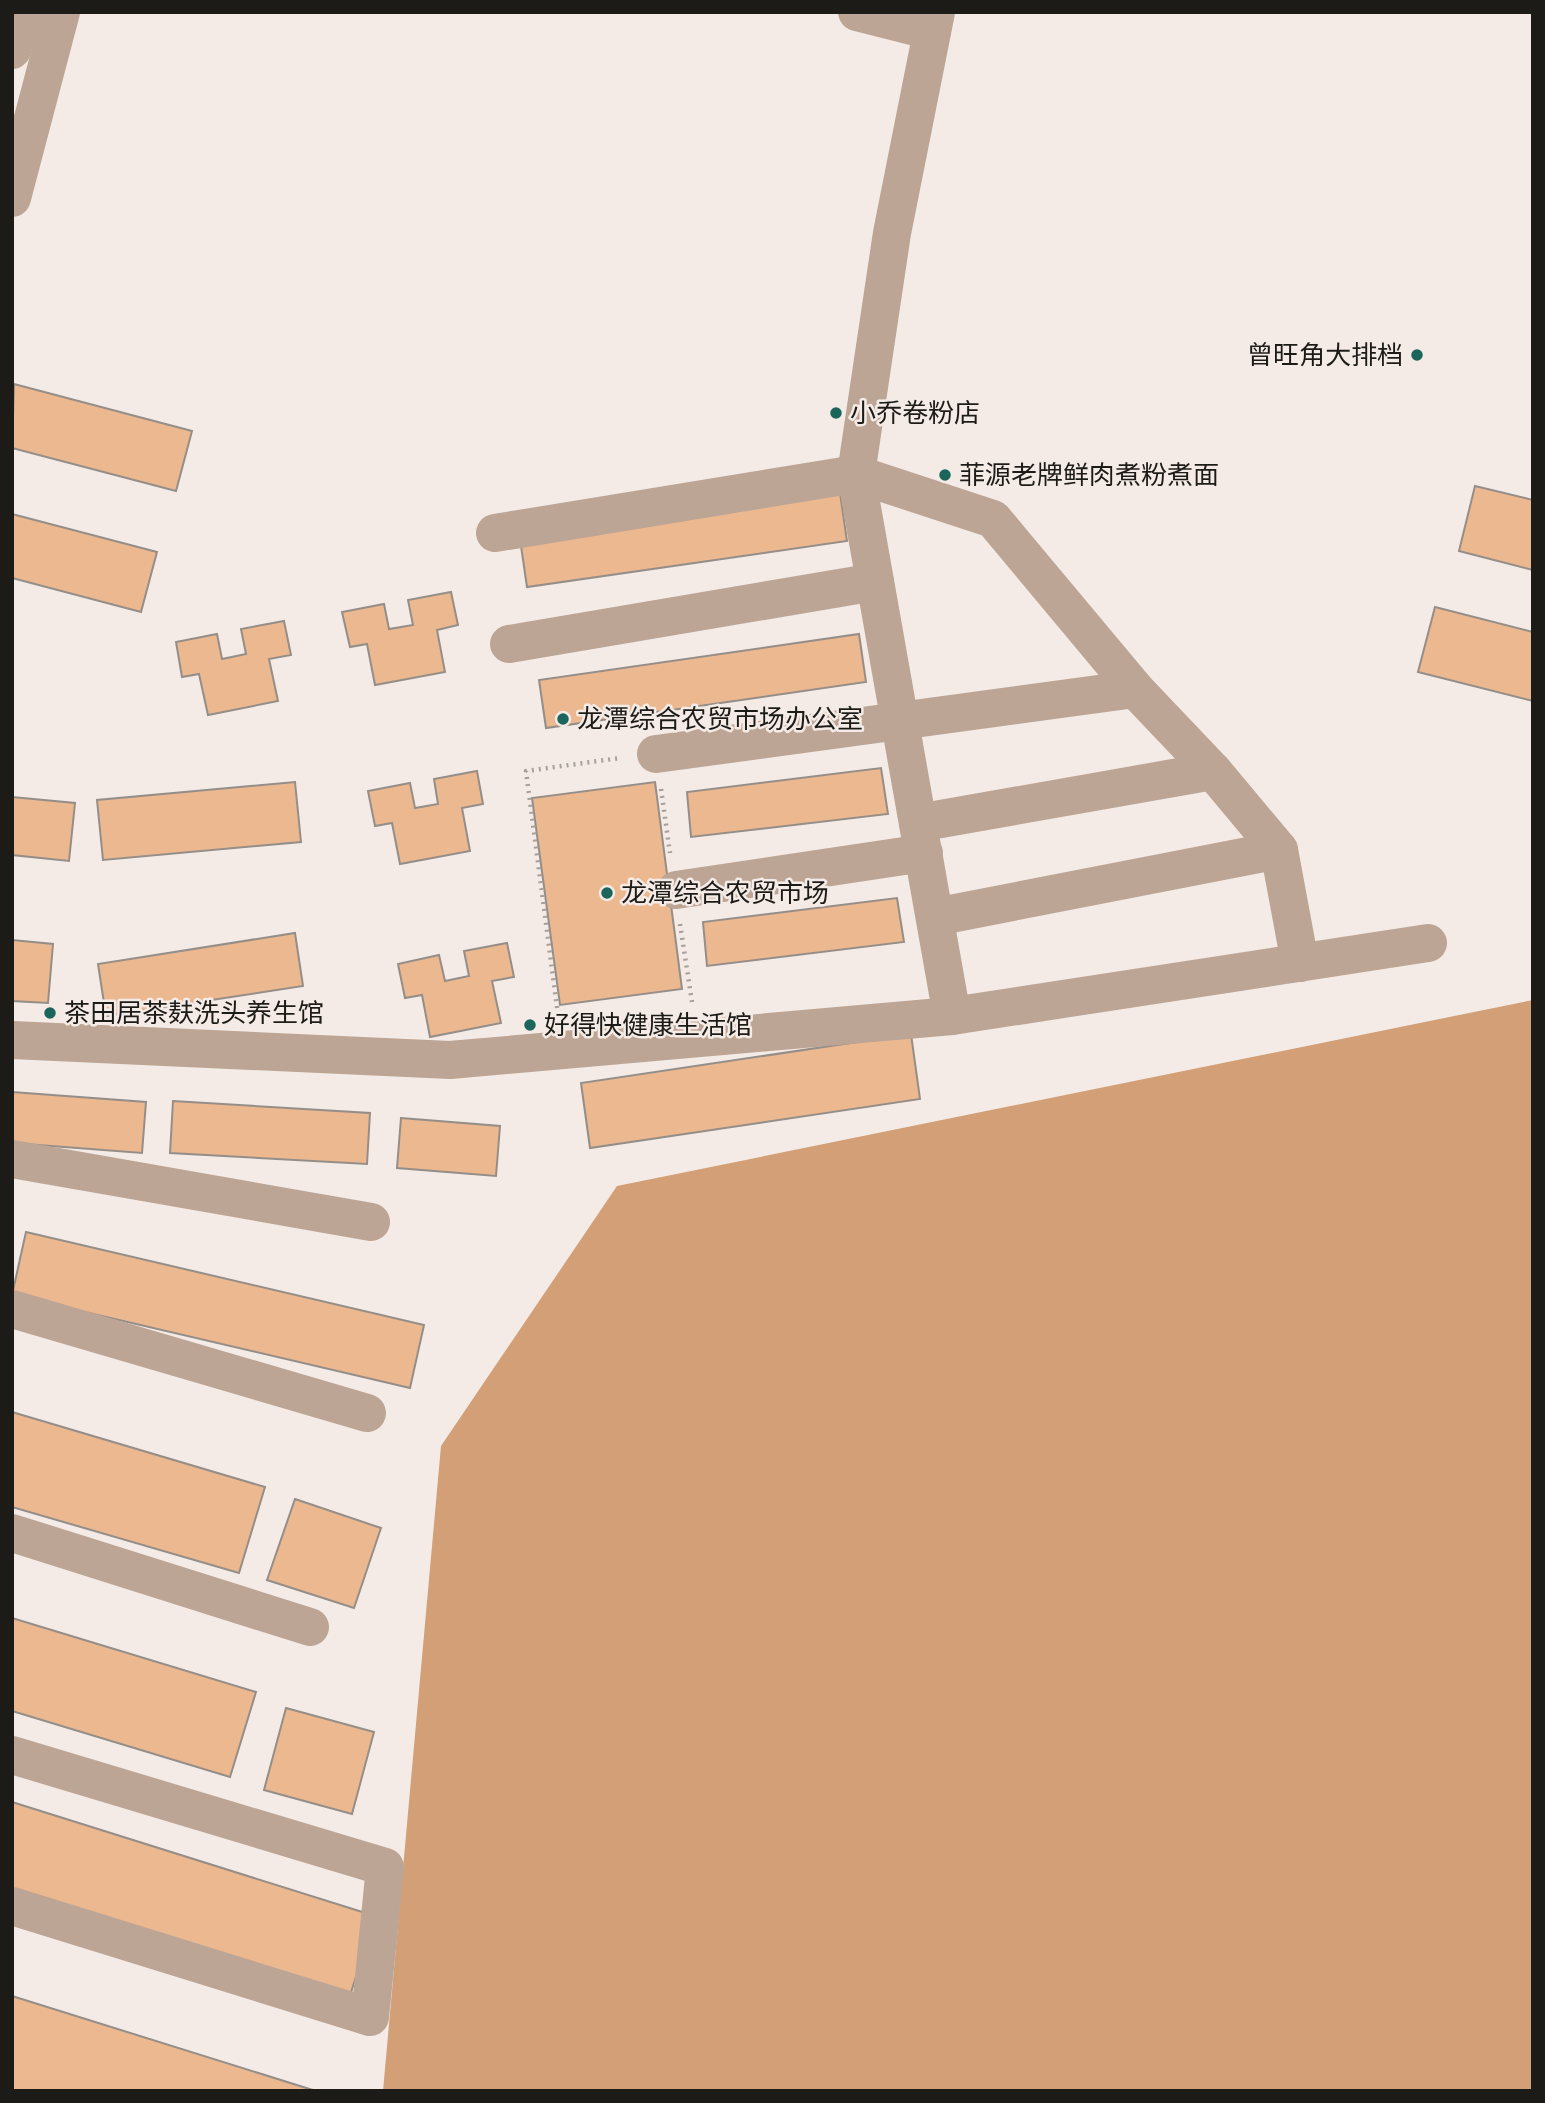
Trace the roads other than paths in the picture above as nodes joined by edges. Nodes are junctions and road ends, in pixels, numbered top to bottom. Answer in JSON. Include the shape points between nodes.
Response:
{"nodes":[{"id":1,"x":23,"y":12,"type":"edge"},
{"id":2,"x":61,"y":12,"type":"edge"},
{"id":3,"x":857,"y":12,"type":"edge"},
{"id":4,"x":934,"y":22,"type":"edge"},
{"id":5,"x":12,"y":51,"type":"edge"},
{"id":6,"x":12,"y":198,"type":"edge"},
{"id":7,"x":856,"y":474,"type":"junction"},
{"id":8,"x":495,"y":533,"type":"dead end"},
{"id":9,"x":875,"y":582,"type":"junction"},
{"id":10,"x":509,"y":644,"type":"dead end"},
{"id":11,"x":1135,"y":689,"type":"junction"},
{"id":12,"x":900,"y":721,"type":"junction"},
{"id":13,"x":656,"y":754,"type":"road end"},
{"id":14,"x":1213,"y":771,"type":"junction"},
{"id":15,"x":921,"y":838,"type":"junction"},
{"id":16,"x":1279,"y":850,"type":"junction"},
{"id":17,"x":676,"y":890,"type":"dead end"},
{"id":18,"x":935,"y":917,"type":"junction"},
{"id":19,"x":1428,"y":943,"type":"dead end"},
{"id":20,"x":1300,"y":963,"type":"junction"},
{"id":21,"x":952,"y":1016,"type":"junction"},
{"id":22,"x":12,"y":1040,"type":"edge"},
{"id":23,"x":12,"y":1159,"type":"edge"},
{"id":24,"x":371,"y":1222,"type":"dead end"},
{"id":25,"x":12,"y":1309,"type":"edge"},
{"id":26,"x":367,"y":1413,"type":"dead end"},
{"id":27,"x":12,"y":1533,"type":"edge"},
{"id":28,"x":310,"y":1627,"type":"dead end"},
{"id":29,"x":12,"y":1755,"type":"edge"},
{"id":30,"x":12,"y":1906,"type":"edge"}],
"edges":[{"from":1,"to":5,"type":"street"},
{"from":2,"to":6,"type":"street"},
{"from":3,"to":4,"type":"street"},
{"from":4,"to":7,"type":"street","via":[[892,233]]},
{"from":7,"to":8,"type":"street"},
{"from":7,"to":9,"type":"street"},
{"from":7,"to":11,"type":"street","via":[[993,519]]},
{"from":9,"to":10,"type":"street"},
{"from":9,"to":12,"type":"street"},
{"from":11,"to":12,"type":"street"},
{"from":11,"to":14,"type":"street"},
{"from":12,"to":13,"type":"street"},
{"from":12,"to":15,"type":"street"},
{"from":14,"to":15,"type":"street"},
{"from":14,"to":16,"type":"street"},
{"from":15,"to":17,"type":"street"},
{"from":15,"to":18,"type":"street"},
{"from":16,"to":18,"type":"street"},
{"from":16,"to":20,"type":"street"},
{"from":18,"to":21,"type":"street"},
{"from":19,"to":20,"type":"street"},
{"from":20,"to":21,"type":"street"},
{"from":21,"to":22,"type":"street","via":[[450,1060]]},
{"from":23,"to":24,"type":"street"},
{"from":25,"to":26,"type":"street"},
{"from":27,"to":28,"type":"street"},
{"from":29,"to":30,"type":"street","via":[[385,1867],[369,2017]]}]}
